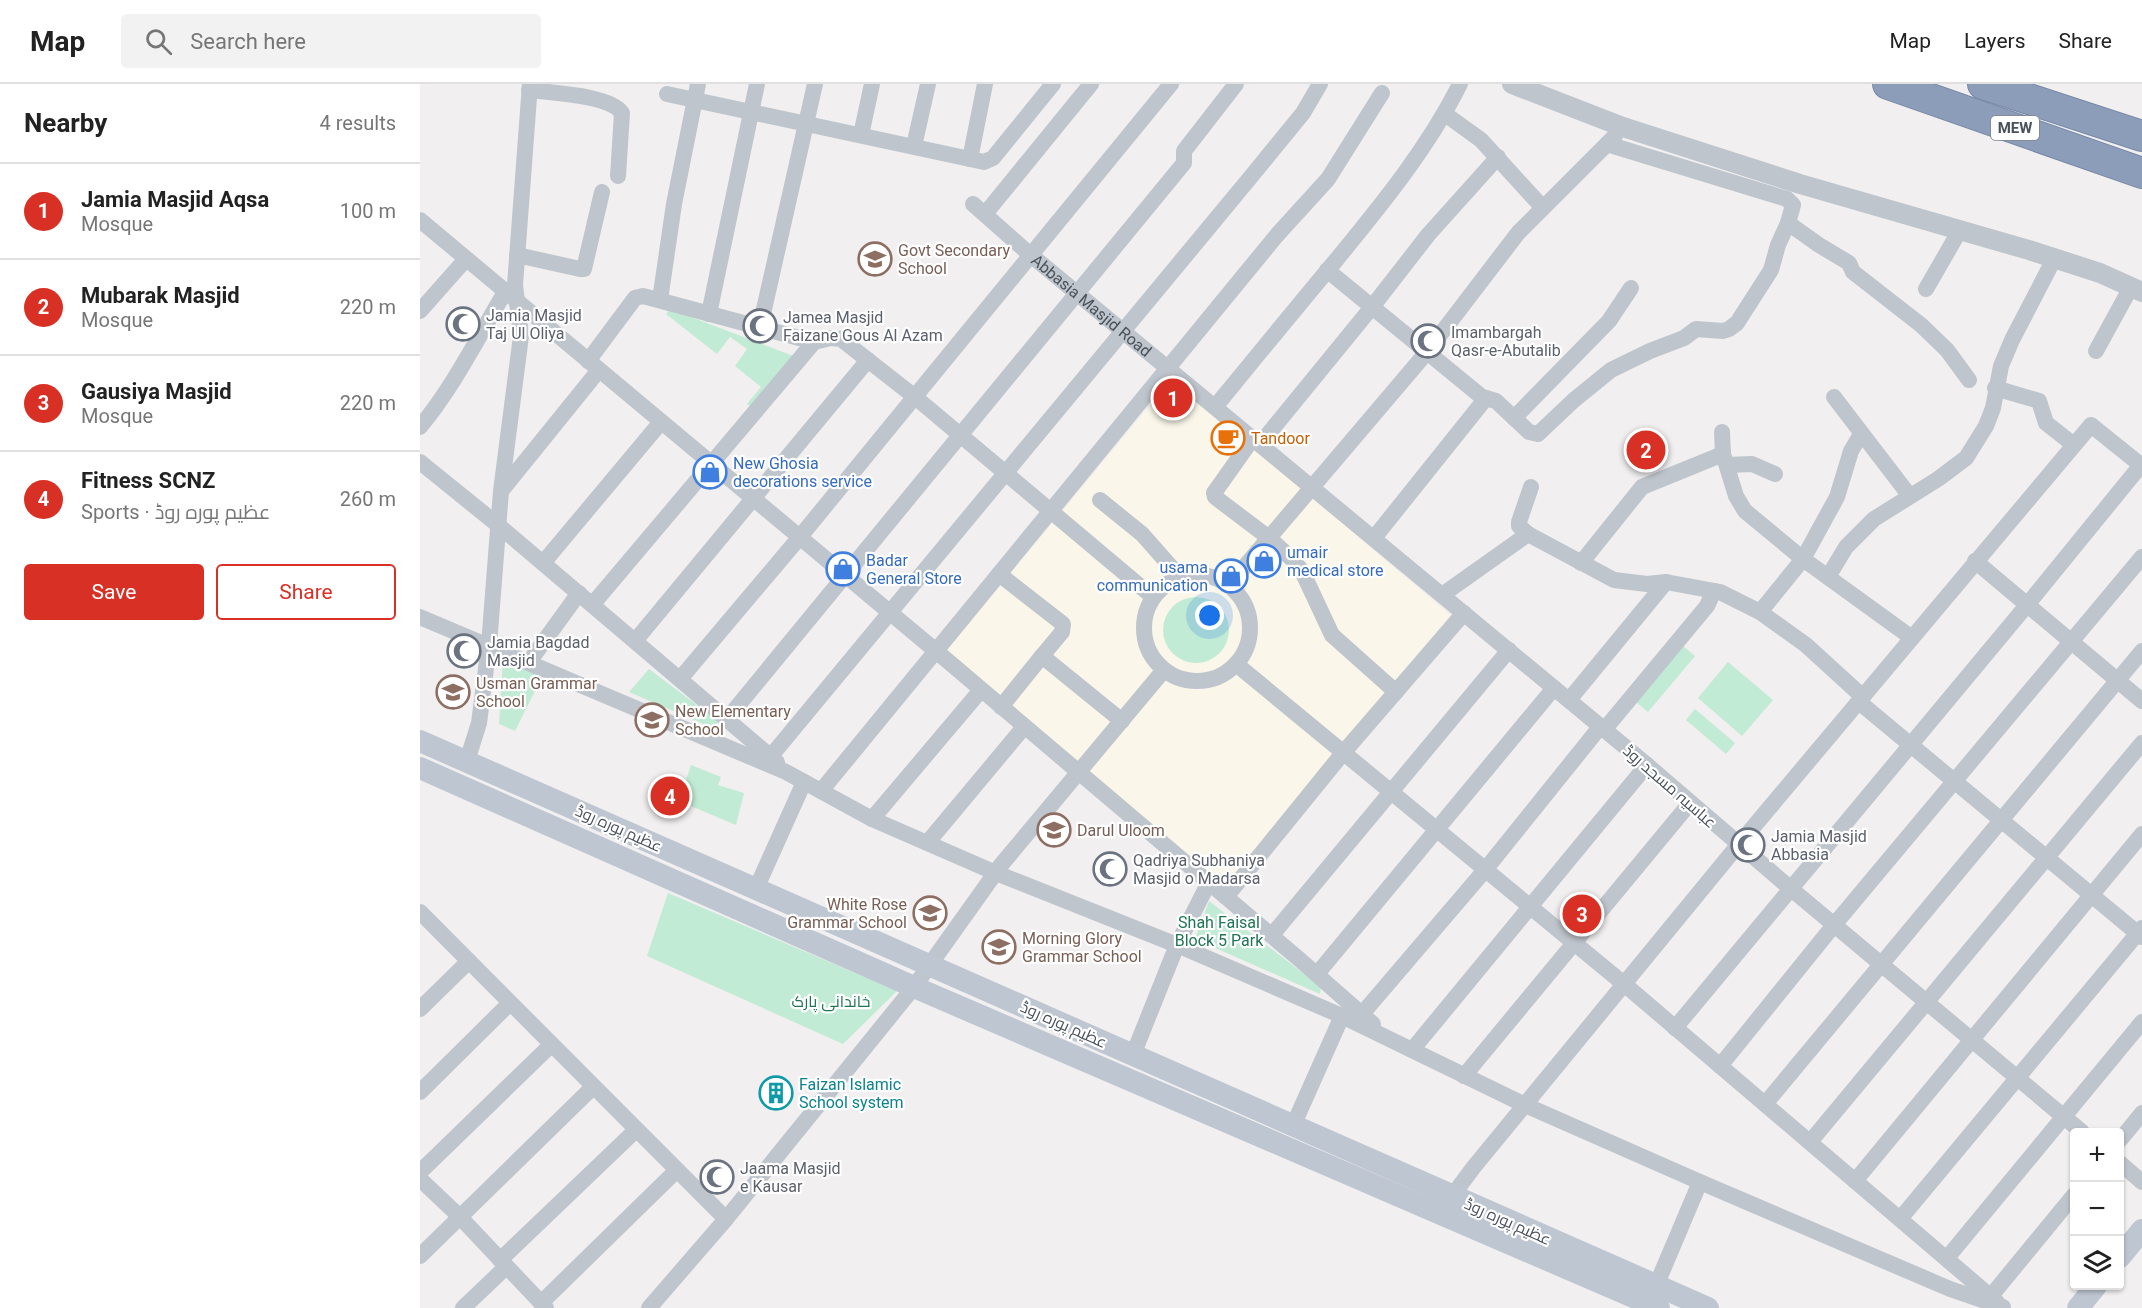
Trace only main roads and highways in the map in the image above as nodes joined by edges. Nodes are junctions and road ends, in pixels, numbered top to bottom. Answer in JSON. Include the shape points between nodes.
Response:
{"nodes":[{"id":1,"x":1888,"y":84,"type":"edge"},
{"id":2,"x":1983,"y":84,"type":"edge"},
{"id":3,"x":2142,"y":135,"type":"edge"},
{"id":4,"x":2142,"y":173,"type":"edge"},
{"id":5,"x":420,"y":741,"type":"edge"},
{"id":6,"x":420,"y":768,"type":"edge"},
{"id":7,"x":1445,"y":1205,"type":"junction"},
{"id":8,"x":2142,"y":1230,"type":"edge"},
{"id":9,"x":2124,"y":1252,"type":"edge"},
{"id":10,"x":2093,"y":1290,"type":"edge"},
{"id":11,"x":1659,"y":1308,"type":"edge"},
{"id":12,"x":1708,"y":1308,"type":"edge"},
{"id":13,"x":2078,"y":1308,"type":"edge"}],
"edges":[{"from":1,"to":4,"type":"highway","number":"MEW"},
{"from":2,"to":3,"type":"highway","number":"MEW"},
{"from":5,"to":7,"type":"main road","name":"عظیم پورہ روڈ","via":[[1293,1126]]},
{"from":6,"to":7,"type":"main road","name":"عظیم پورہ روڈ","via":[[914,987]]},
{"from":7,"to":11,"type":"main road","name":"عظیم پورہ روڈ"},
{"from":7,"to":12,"type":"main road","name":"عظیم پورہ روڈ"},
{"from":8,"to":9,"type":"main road"},
{"from":10,"to":13,"type":"main road"}]}
